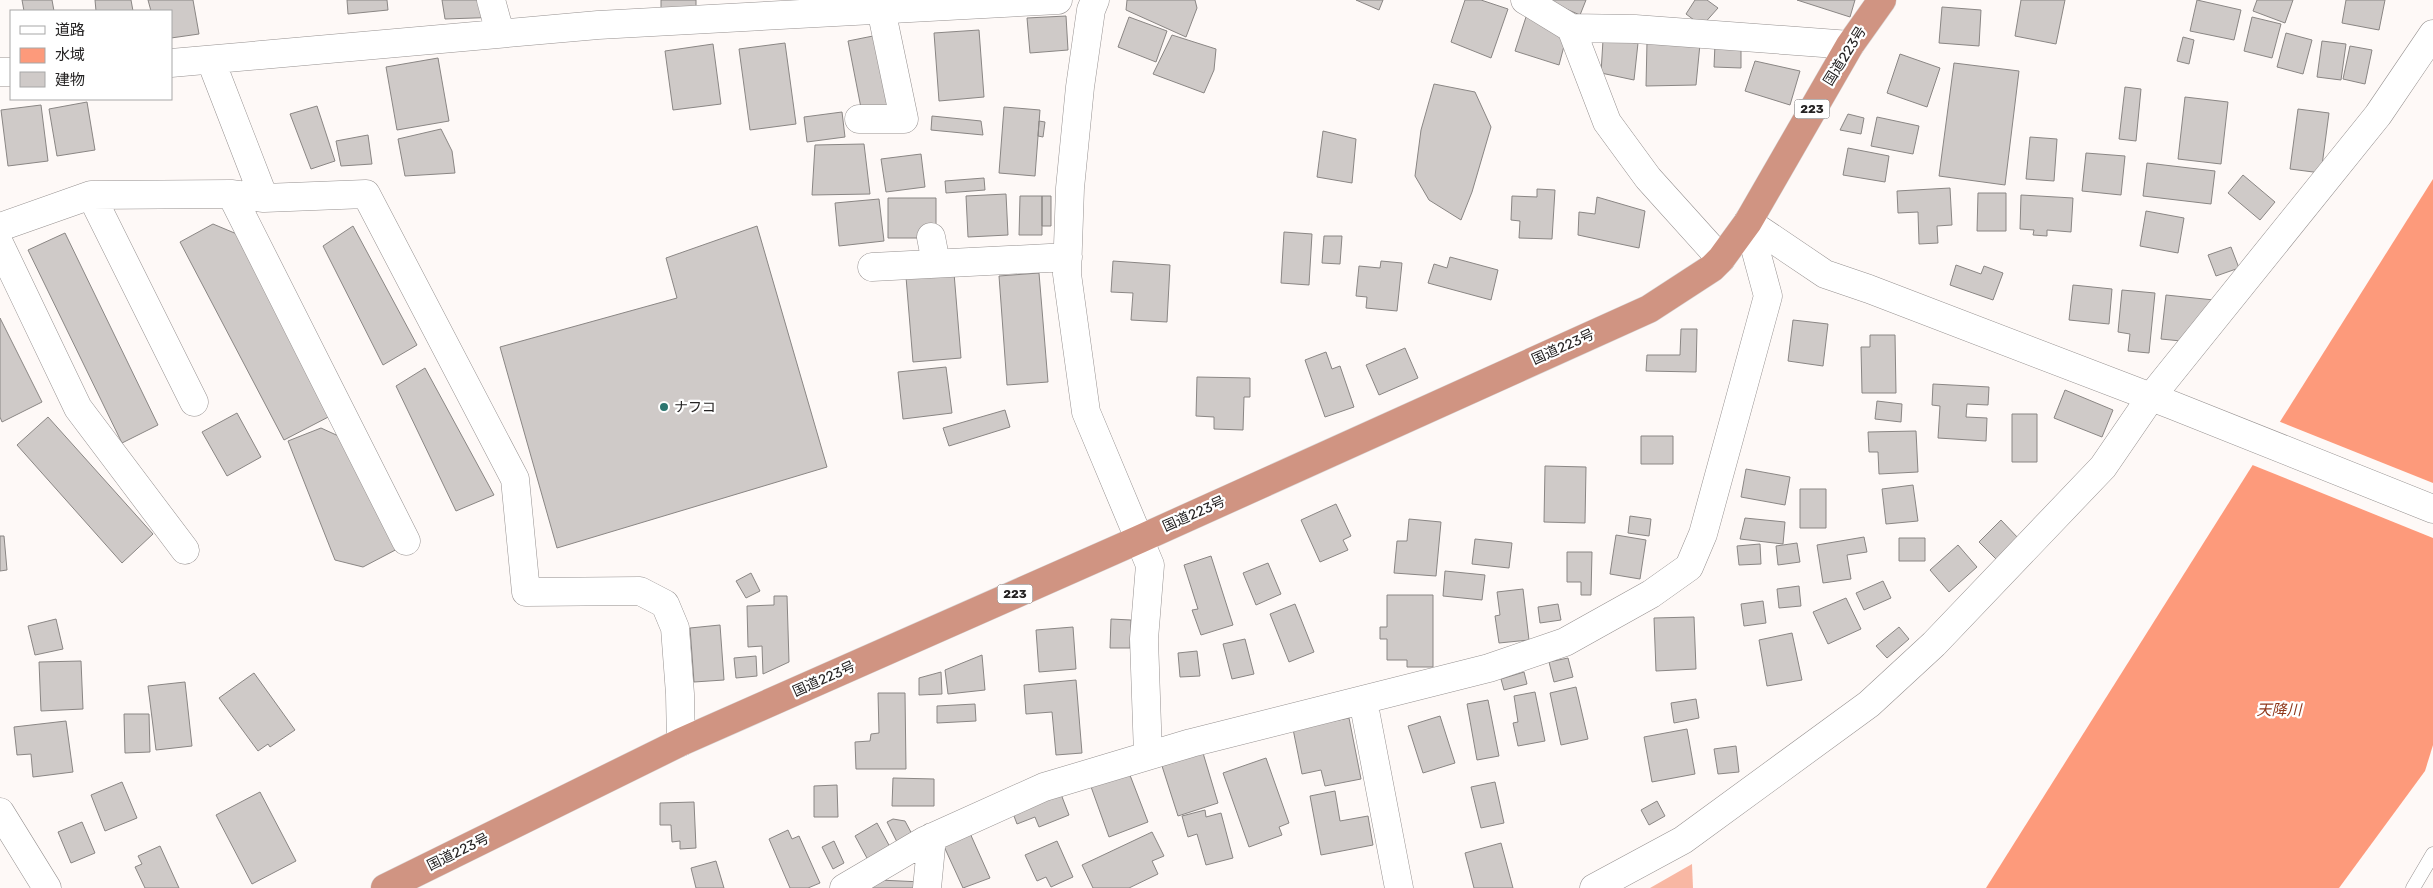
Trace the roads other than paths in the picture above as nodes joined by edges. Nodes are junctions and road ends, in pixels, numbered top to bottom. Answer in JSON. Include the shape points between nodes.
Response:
{"nodes":[{"id":1,"x":491,"y":0,"type":"edge"},
{"id":2,"x":1059,"y":0,"type":"edge"},
{"id":3,"x":1525,"y":0,"type":"edge"},
{"id":4,"x":1882,"y":0,"type":"edge"},
{"id":5,"x":1093,"y":5,"type":"edge"},
{"id":6,"x":881,"y":9,"type":"junction"},
{"id":7,"x":1571,"y":28,"type":"junction"},
{"id":8,"x":500,"y":33,"type":"junction"},
{"id":9,"x":2433,"y":34,"type":"edge"},
{"id":10,"x":1850,"y":45,"type":"junction"},
{"id":11,"x":211,"y":61,"type":"junction"},
{"id":12,"x":172,"y":63,"type":"edge"},
{"id":13,"x":859,"y":120,"type":"dead end"},
{"id":14,"x":231,"y":194,"type":"junction"},
{"id":15,"x":91,"y":195,"type":"junction"},
{"id":16,"x":264,"y":198,"type":"junction"},
{"id":17,"x":1748,"y":222,"type":"junction"},
{"id":18,"x":0,"y":227,"type":"edge"},
{"id":19,"x":0,"y":245,"type":"edge"},
{"id":20,"x":1068,"y":257,"type":"junction"},
{"id":21,"x":1721,"y":258,"type":"junction"},
{"id":22,"x":872,"y":267,"type":"dead end"},
{"id":23,"x":2161,"y":401,"type":"junction"},
{"id":24,"x":194,"y":402,"type":"dead end"},
{"id":25,"x":2433,"y":509,"type":"edge"},
{"id":26,"x":1140,"y":538,"type":"junction"},
{"id":27,"x":406,"y":541,"type":"dead end"},
{"id":28,"x":185,"y":550,"type":"dead end"},
{"id":29,"x":1363,"y":700,"type":"junction"},
{"id":30,"x":681,"y":742,"type":"junction"},
{"id":31,"x":1148,"y":755,"type":"junction"},
{"id":32,"x":0,"y":812,"type":"edge"},
{"id":33,"x":932,"y":837,"type":"junction"},
{"id":34,"x":2433,"y":854,"type":"edge"},
{"id":35,"x":47,"y":888,"type":"edge"},
{"id":36,"x":385,"y":888,"type":"edge"},
{"id":37,"x":844,"y":888,"type":"edge"},
{"id":38,"x":927,"y":888,"type":"edge"},
{"id":39,"x":1399,"y":888,"type":"edge"},
{"id":40,"x":1594,"y":888,"type":"edge"},
{"id":41,"x":2414,"y":888,"type":"edge"}],
"edges":[{"from":1,"to":8,"type":"street"},
{"from":2,"to":5,"type":"street"},
{"from":2,"to":6,"type":"street"},
{"from":3,"to":7,"type":"street"},
{"from":4,"to":10,"type":"highway","name":"国道223号","number":"223"},
{"from":5,"to":20,"type":"street","via":[[1080,87],[1070,188]]},
{"from":6,"to":8,"type":"street","via":[[698,18]]},
{"from":6,"to":13,"type":"street","via":[[904,120]]},
{"from":7,"to":10,"type":"street"},
{"from":7,"to":21,"type":"street","via":[[1607,122],[1648,178]]},
{"from":8,"to":11,"type":"street"},
{"from":9,"to":23,"type":"street","via":[[2378,115]]},
{"from":10,"to":17,"type":"highway","name":"国道223号","number":"223"},
{"from":11,"to":12,"type":"street"},
{"from":11,"to":16,"type":"street"},
{"from":14,"to":15,"type":"street"},
{"from":14,"to":16,"type":"street"},
{"from":14,"to":27,"type":"street"},
{"from":15,"to":18,"type":"street"},
{"from":15,"to":24,"type":"street"},
{"from":16,"to":30,"type":"street","via":[[366,194],[515,478],[526,592],[640,591],[665,604],[675,628]]},
{"from":17,"to":21,"type":"highway","name":"国道223号","number":"223"},
{"from":17,"to":23,"type":"street","via":[[1825,274]]},
{"from":17,"to":29,"type":"street","via":[[1768,296],[1703,534],[1689,567],[1651,594],[1565,642],[1489,668]]},
{"from":19,"to":28,"type":"street","via":[[78,408]]},
{"from":20,"to":22,"type":"street","via":[[933,250]]},
{"from":20,"to":26,"type":"street","via":[[1067,274],[1086,412]]},
{"from":21,"to":26,"type":"highway","name":"国道223号","number":"223","via":[[1712,268],[1649,309]]},
{"from":23,"to":25,"type":"street"},
{"from":23,"to":40,"type":"street","via":[[2103,467],[1934,644],[1869,704],[1683,840]]},
{"from":26,"to":30,"type":"highway","name":"国道223号","number":"223"},
{"from":26,"to":31,"type":"street","via":[[1150,565],[1144,639]]},
{"from":29,"to":31,"type":"street"},
{"from":29,"to":39,"type":"street"},
{"from":30,"to":36,"type":"highway","name":"国道223号","number":"223"},
{"from":31,"to":33,"type":"street","via":[[1044,787]]},
{"from":32,"to":35,"type":"street"},
{"from":33,"to":37,"type":"street"},
{"from":33,"to":38,"type":"street"},
{"from":34,"to":41,"type":"lane"}]}
